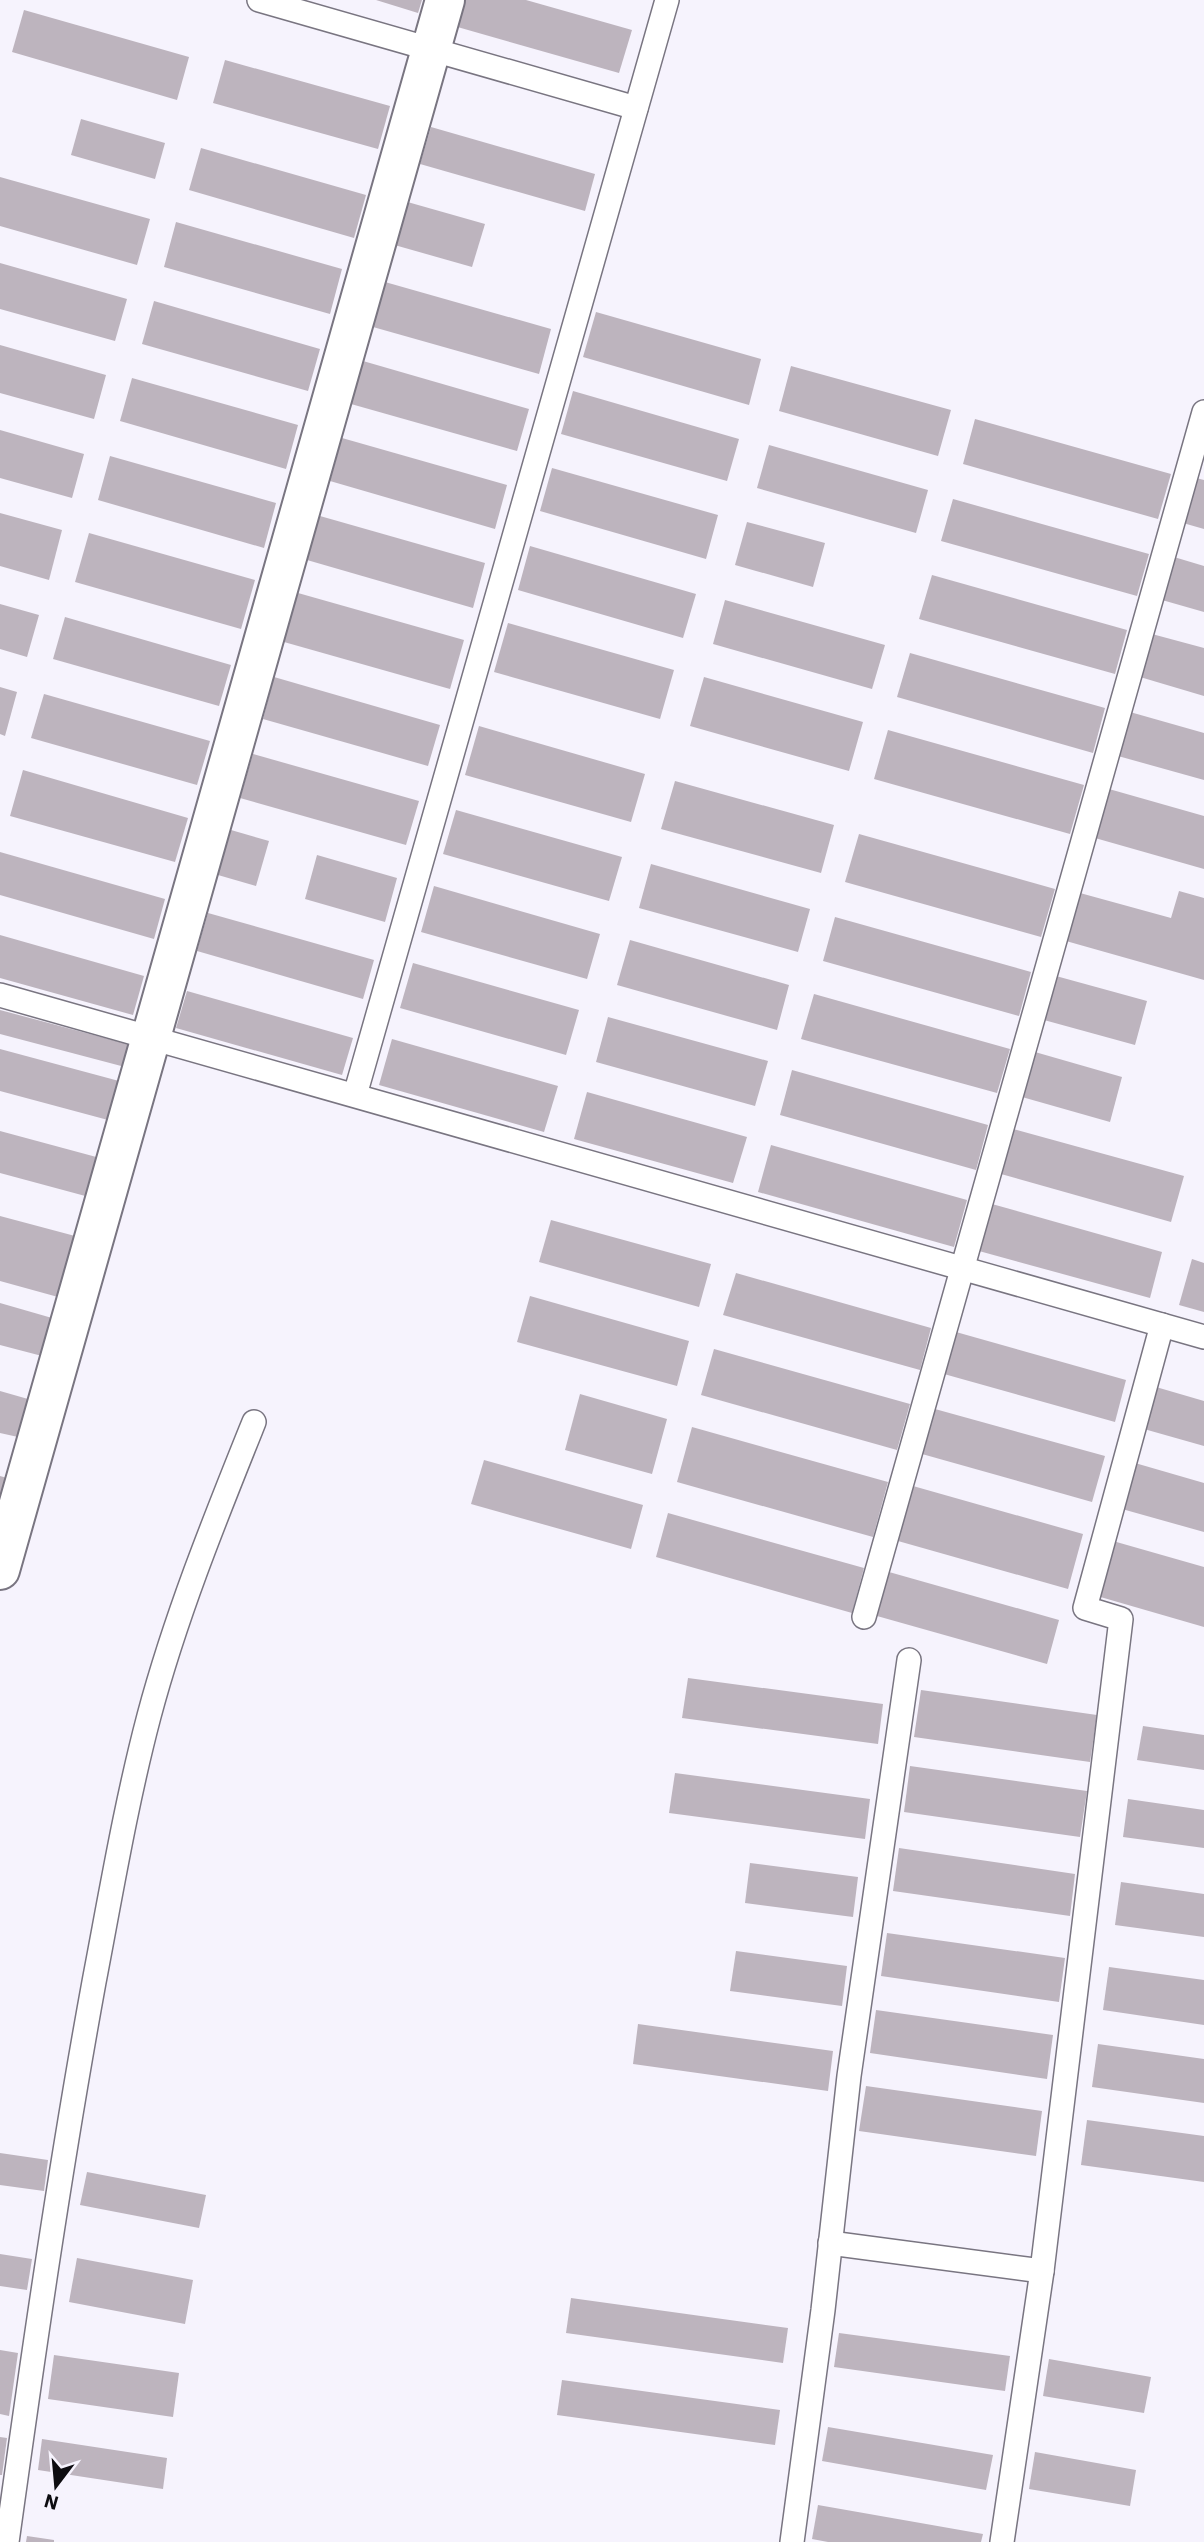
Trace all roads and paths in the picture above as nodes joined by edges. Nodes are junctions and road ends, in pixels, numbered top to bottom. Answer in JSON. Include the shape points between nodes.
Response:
{"nodes":[{"id":1,"x":259,"y":0,"type":"edge"},
{"id":2,"x":445,"y":0,"type":"edge"},
{"id":3,"x":667,"y":0,"type":"edge"},
{"id":4,"x":431,"y":49,"type":"junction"},
{"id":5,"x":636,"y":108,"type":"junction"},
{"id":6,"x":1204,"y":412,"type":"edge"},
{"id":7,"x":0,"y":995,"type":"edge"},
{"id":8,"x":151,"y":1038,"type":"junction"},
{"id":9,"x":355,"y":1095,"type":"junction"},
{"id":10,"x":963,"y":1268,"type":"junction"},
{"id":11,"x":1162,"y":1325,"type":"junction"},
{"id":12,"x":1204,"y":1337,"type":"edge"},
{"id":13,"x":254,"y":1422,"type":"dead end"},
{"id":14,"x":0,"y":1570,"type":"edge"},
{"id":15,"x":864,"y":1617,"type":"dead end"},
{"id":16,"x":909,"y":1660,"type":"dead end"},
{"id":17,"x":830,"y":2243,"type":"junction"},
{"id":18,"x":1042,"y":2271,"type":"junction"},
{"id":19,"x":7,"y":2542,"type":"edge"},
{"id":20,"x":792,"y":2542,"type":"edge"},
{"id":21,"x":1002,"y":2542,"type":"edge"}],
"edges":[{"from":1,"to":4,"type":"lane"},
{"from":2,"to":4,"type":"street"},
{"from":3,"to":5,"type":"lane"},
{"from":4,"to":5,"type":"lane"},
{"from":4,"to":8,"type":"street"},
{"from":5,"to":9,"type":"lane"},
{"from":6,"to":10,"type":"lane"},
{"from":7,"to":8,"type":"lane"},
{"from":8,"to":9,"type":"lane"},
{"from":8,"to":14,"type":"street"},
{"from":9,"to":10,"type":"lane"},
{"from":10,"to":11,"type":"lane"},
{"from":10,"to":15,"type":"lane"},
{"from":11,"to":12,"type":"lane"},
{"from":11,"to":18,"type":"lane","via":[[1085,1608],[1121,1619]]},
{"from":13,"to":19,"type":"lane","via":[[191,1579],[149,1715],[124,1821],[76,2081]]},
{"from":16,"to":17,"type":"lane","via":[[849,2076]]},
{"from":17,"to":18,"type":"lane"},
{"from":17,"to":20,"type":"lane"},
{"from":18,"to":21,"type":"lane"}]}
